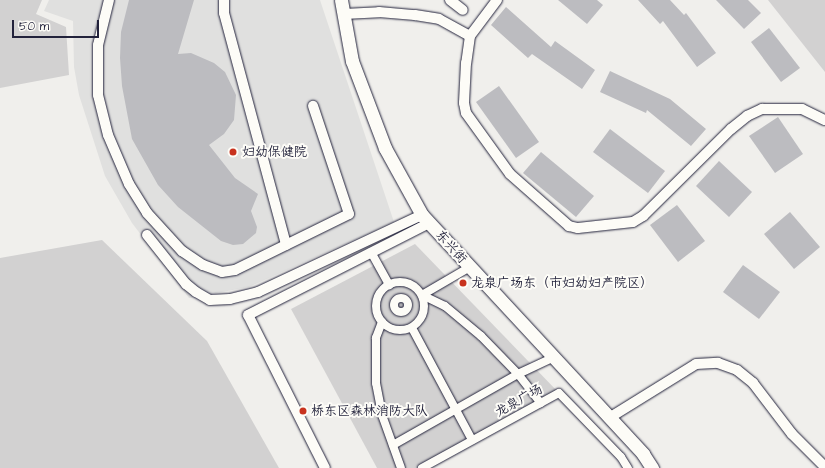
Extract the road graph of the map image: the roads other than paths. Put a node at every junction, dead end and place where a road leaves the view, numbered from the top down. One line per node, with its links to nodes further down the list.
1 (110, 0): 13 (street)
2 (224, 0): 13 (street)
3 (341, 0): 7 (street, 东兴街)
4 (450, 0): 6 (street)
5 (497, 0): 8 (street)
6 (463, 10)
7 (344, 14): 8 (street); 11 (street, 东兴街)
8 (470, 36): 10 (street)
9 (313, 106): 13 (street)
10 (825, 120)
11 (426, 219): 12 (street); 14 (street); 15 (street, 东兴街)
12 (147, 235)
13 (286, 245)
14 (371, 252): 16 (street); 28 (street)
15 (470, 267): 17 (street); 20 (street, 东兴街)
16 (389, 285): 17 (street); 18 (street)
17 (422, 295): 19 (street); 21 (street)
18 (382, 322): 19 (street); 26 (street)
19 (412, 328): 23 (street)
20 (553, 358): 21 (street); 24 (street, 东兴街)
21 (518, 374): 22 (street); 23 (street)
22 (541, 403): 25 (street, 龙泉广场); 31 (street, 龙泉广场)
23 (455, 409): 25 (street); 26 (street)
24 (609, 418): 27 (street); 32 (street, 东兴街)
25 (472, 440): 30 (street, 龙泉广场)
26 (393, 445): 29 (street)
27 (825, 467)
28 (325, 468)
29 (401, 468)
30 (422, 468)
31 (628, 468)
32 (652, 468)

